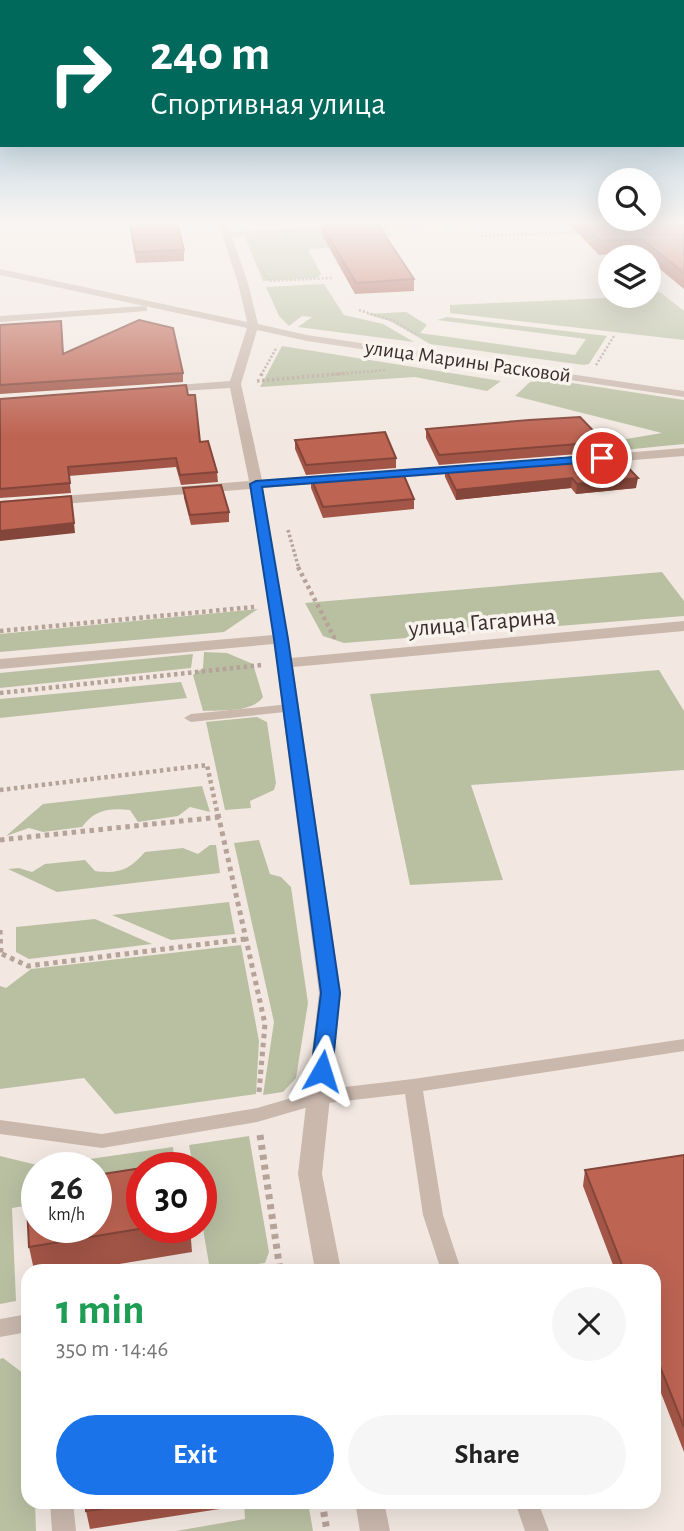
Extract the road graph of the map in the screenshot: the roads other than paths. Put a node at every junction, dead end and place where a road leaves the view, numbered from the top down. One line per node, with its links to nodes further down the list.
1 (99, 293): 3 (street, улица Марины Расковой)
2 (244, 293): 5 (street)
3 (166, 308): 4 (street); 5 (street, улица Марины Расковой)
4 (0, 318)
5 (253, 325): 6 (street); 8 (street, улица Марины Расковой)
6 (234, 384): 7 (street); 14 (street)
7 (152, 390)
8 (684, 394)
9 (684, 452): 10 (street)
10 (589, 459)
11 (480, 468): 12 (street)
12 (371, 476)
13 (344, 478): 14 (street)
14 (256, 484): 15 (street); 17 (street)
15 (0, 505)
16 (684, 626): 18 (street, улица Гагарина)
17 (281, 639): 18 (street); 19 (street)
18 (284, 663): 20 (street)
19 (0, 664)
20 (290, 708): 21 (lane); 24 (street)
21 (191, 718)
22 (684, 1045): 23 (lane)
23 (412, 1086): 24 (lane); 27 (lane)
24 (319, 1097): 25 (lane); 26 (street)
25 (0, 1127)
26 (327, 1264)
27 (449, 1264)
28 (21, 1324): 29 (lane)
29 (0, 1328)
30 (62, 1509): 33 (lane)
31 (371, 1509): 34 (street)
32 (529, 1509): 35 (lane)
33 (64, 1531)
34 (375, 1531)
35 (537, 1531)

